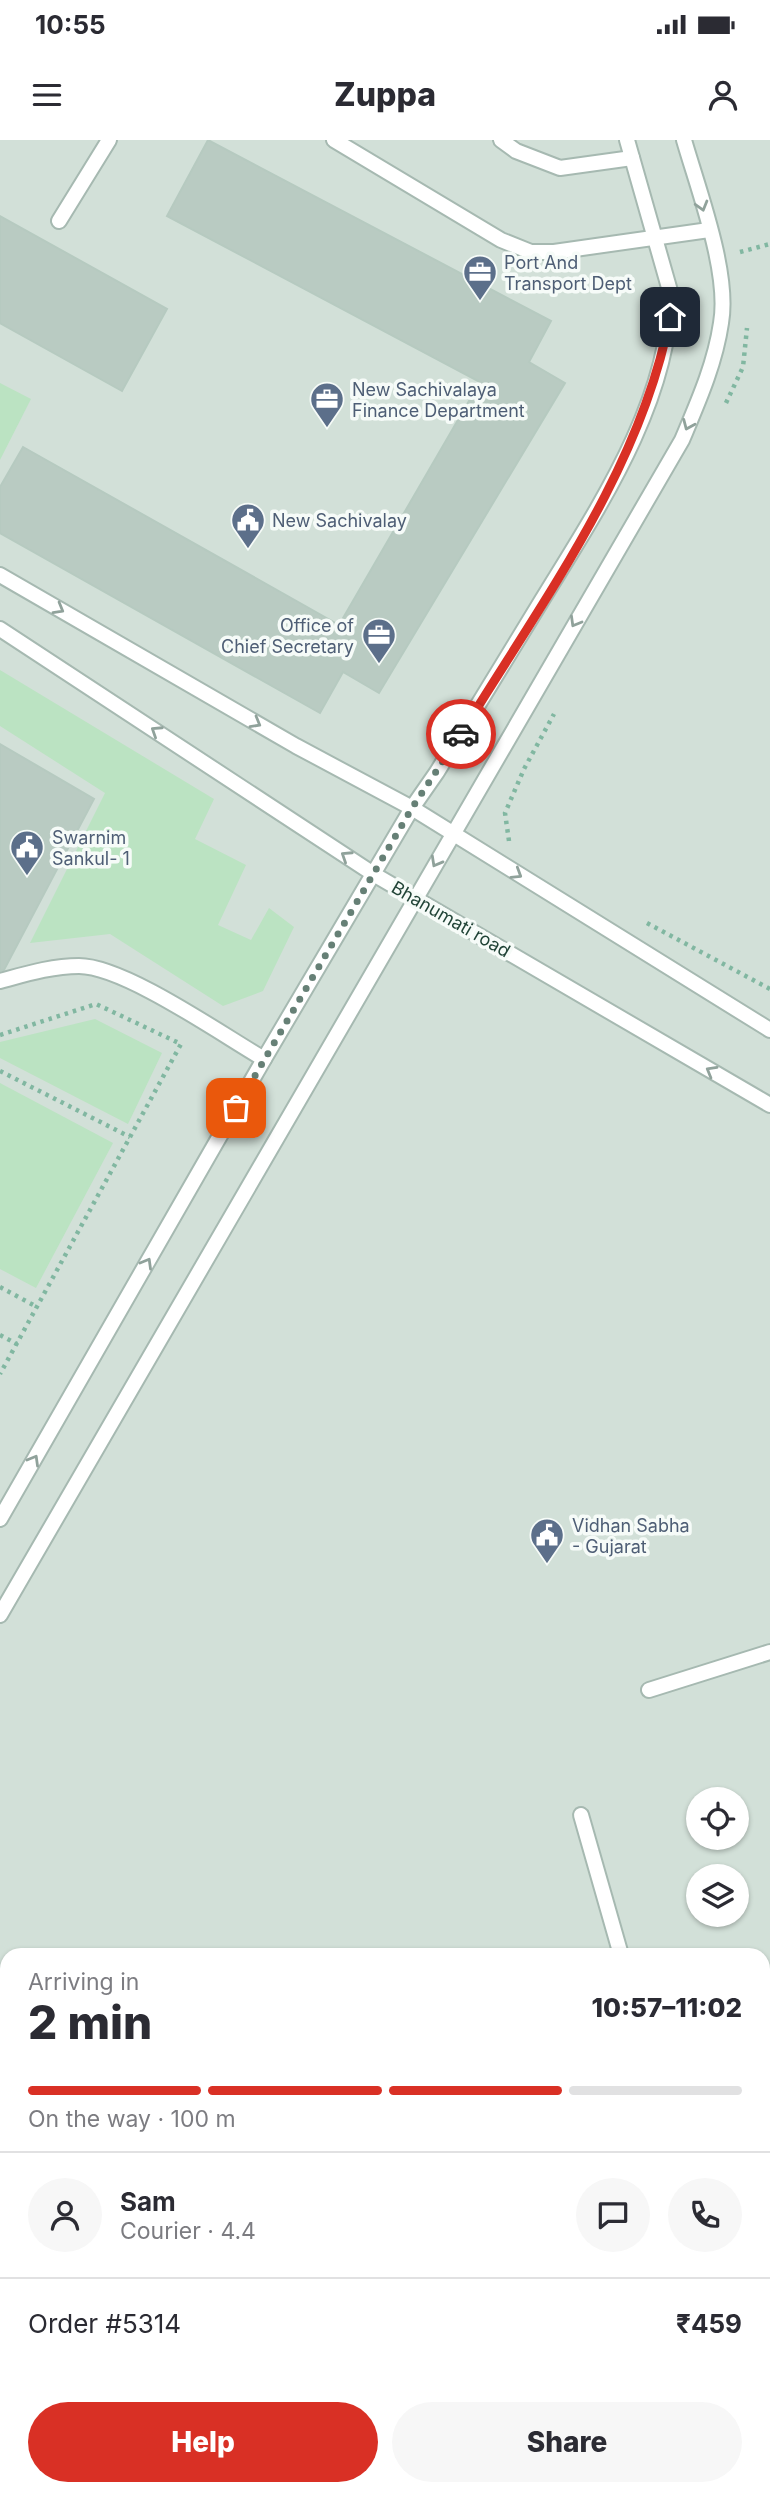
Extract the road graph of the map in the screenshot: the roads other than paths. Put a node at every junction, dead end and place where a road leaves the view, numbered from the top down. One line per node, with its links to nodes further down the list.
1 (109, 140): 7 (lane)
2 (334, 140): 9 (lane)
3 (501, 140): 6 (lane)
4 (628, 140): 6 (lane)
5 (684, 140): 8 (lane, one-way to 8)
6 (632, 158): 9 (lane)
7 (59, 221)
8 (709, 230): 9 (lane); 13 (lane, one-way to 13)
9 (655, 239): 12 (lane)
10 (0, 575): 12 (lane, one-way to 12)
11 (0, 629): 14 (lane, Bhanumati road, one-way to 11)
12 (412, 808): 13 (lane); 14 (lane)
13 (452, 834): 15 (lane, one-way to 15); 17 (lane, one-way to 17)
14 (375, 875): 15 (lane, Bhanumati road); 18 (lane)
15 (415, 898): 19 (lane, Bhanumati road, one-way to 15); 21 (lane)
16 (0, 981): 18 (lane)
17 (770, 1030)
18 (264, 1059): 20 (lane, one-way to 18)
19 (770, 1105)
20 (0, 1519)
21 (0, 1615)
22 (770, 1652): 23 (lane)
23 (649, 1690)
24 (582, 1815): 25 (lane)
25 (619, 1948)

